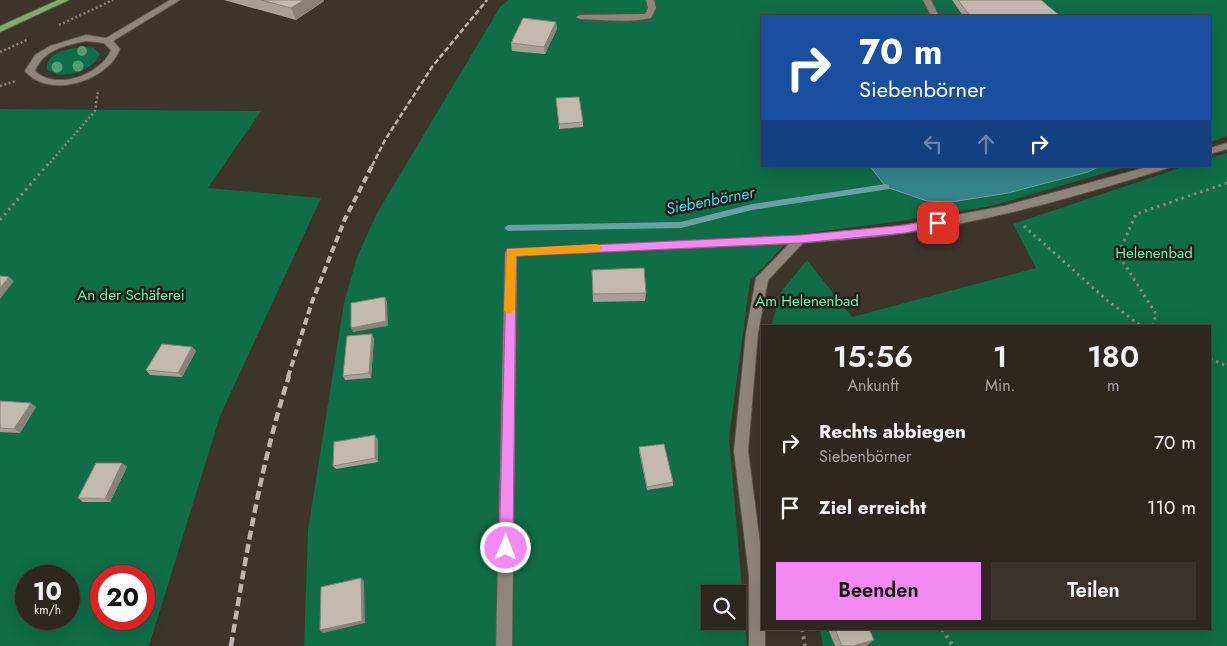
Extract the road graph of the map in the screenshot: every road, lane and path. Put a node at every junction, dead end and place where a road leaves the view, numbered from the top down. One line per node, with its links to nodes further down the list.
1 (66, 0): 7 (main road)
2 (176, 0): 8 (street)
3 (650, 0): 6 (street)
4 (927, 0): 5 (street)
5 (934, 15)
6 (580, 17)
7 (0, 29)
8 (107, 41): 8 (street)
9 (94, 111): 15 (path)
10 (1227, 146): 11 (street)
11 (1211, 151)
12 (1161, 167): 14 (street)
13 (1227, 182): 18 (path)
14 (1005, 210): 16 (street); 17 (path)
15 (0, 220)
16 (800, 239): 23 (street); 24 (street)
17 (1140, 325)
18 (1153, 325)
19 (1211, 359): 20 (path)
20 (1227, 366)
21 (802, 630): 25 (path)
22 (943, 630): 26 (path)
23 (504, 646)
24 (757, 646)
25 (805, 646)
26 (954, 646)

